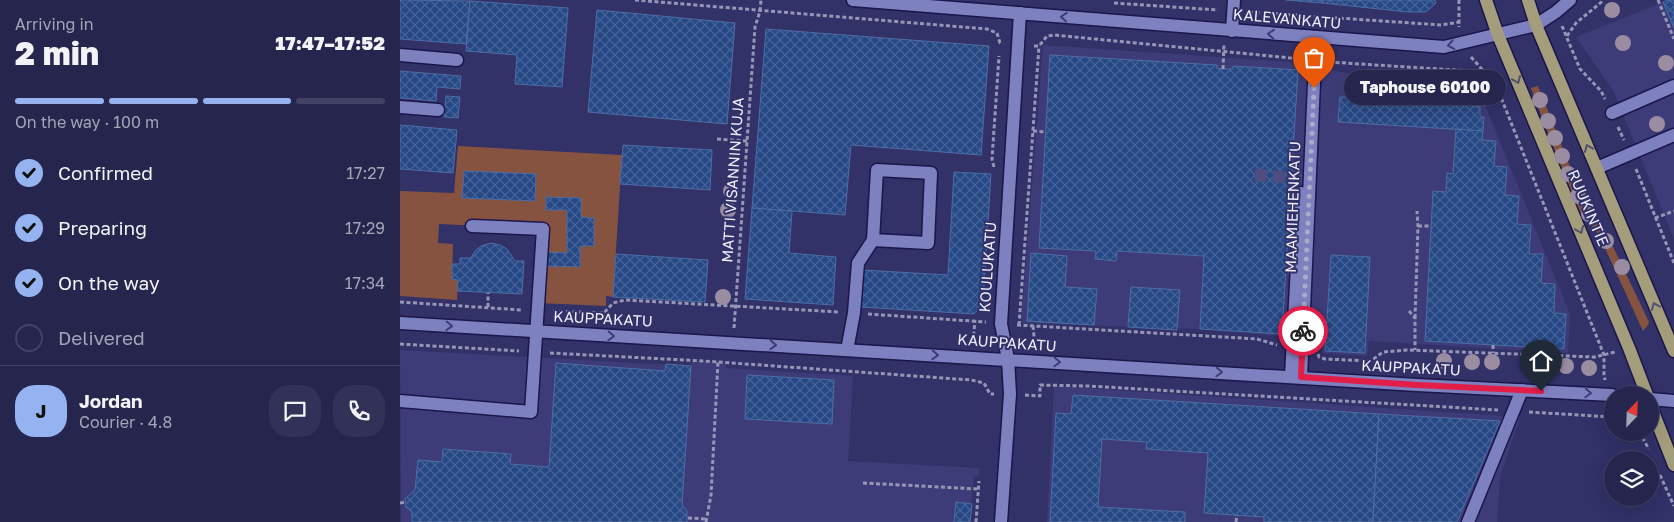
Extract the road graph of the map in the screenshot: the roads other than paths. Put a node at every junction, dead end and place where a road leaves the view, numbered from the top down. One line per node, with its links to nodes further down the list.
1 (853, 0): 6 (street, KALEVANKATU)
2 (1486, 0): 9 (main road, RUUKINTIE)
3 (1528, 0): 7 (main road, RUUKINTIE)
4 (1570, 0): 7 (street, KALEVANKATU)
5 (1234, 6): 8 (street)
6 (1020, 14): 8 (street, KALEVANKATU, one-way to 6); 29 (street, KOULUKATU)
7 (1536, 25): 9 (street, KALEVANKATU); 20 (main road, RUUKINTIE, one-way to 7)
8 (1232, 31): 10 (street, KALEVANKATU, one-way to 8)
9 (1498, 35): 10 (street, KALEVANKATU, one-way to 10); 31 (main road, RUUKINTIE, one-way to 31)
10 (1316, 38): 13 (street, MAAMIEHENKATU)
11 (400, 55): 12 (street)
12 (458, 60)
13 (1315, 66): 19 (street); 26 (street, MAAMIEHENKATU)
14 (1674, 86): 17 (street)
15 (400, 107): 16 (street)
16 (438, 110)
17 (1612, 113)
18 (1674, 135): 20 (street)
19 (1303, 165)
20 (1597, 168): 28 (main road, RUUKINTIE, one-way to 20)
21 (1300, 194): 26 (street)
22 (472, 226): 25 (street)
23 (873, 240): 23 (street); 27 (street)
24 (400, 323): 25 (street, KAUPPAKATU, one-way to 25)
25 (537, 331): 27 (street, KAUPPAKATU, one-way to 27); 35 (street)
26 (1298, 348): 30 (street)
27 (847, 350): 29 (street, KAUPPAKATU, one-way to 29)
28 (1674, 351)
29 (1008, 359): 30 (street, KAUPPAKATU, one-way to 30); 39 (street, KOULUKATU)
30 (1296, 376): 32 (street, KAUPPAKATU)
31 (1644, 386)
32 (1522, 390): 33 (street, KAUPPAKATU, one-way to 33); 40 (street)
33 (1604, 395)
34 (1659, 399): 36 (street)
35 (400, 401)
36 (1674, 401)
37 (1659, 426): 38 (main road)
38 (1674, 464)
39 (1002, 522)
40 (1468, 522)

